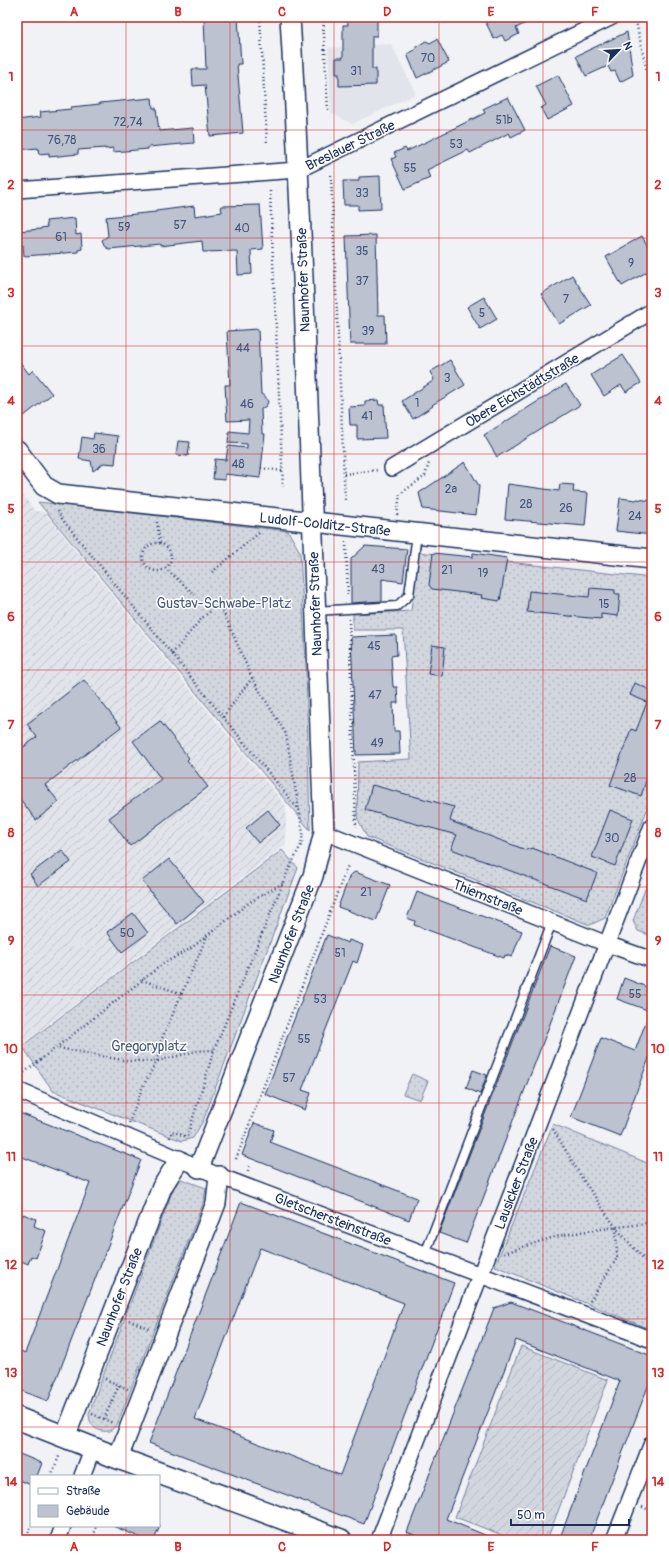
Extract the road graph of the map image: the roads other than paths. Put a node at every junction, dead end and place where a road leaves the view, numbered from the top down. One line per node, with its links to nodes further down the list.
1 (290, 17): 3 (street, Naunhofer Straße)
2 (612, 17): 3 (street, Breslauer Straße)
3 (298, 170): 4 (street, Breslauer Straße); 8 (street, Naunhofer Straße)
4 (17, 190)
5 (652, 312): 7 (street, Obere Eichstädtstraße)
6 (17, 450): 8 (street, Ludolf-Colditz-Straße)
7 (392, 468)
8 (312, 523): 9 (street, Ludolf-Colditz-Straße); 11 (street, Naunhofer Straße)
9 (417, 534): 10 (street, Ludolf-Colditz-Straße); 11 (lane)
10 (652, 559)
11 (315, 611): 13 (street, Naunhofer Straße)
12 (652, 826): 15 (street, Lausicker Straße)
13 (324, 832): 14 (street, Thiemstraße); 19 (street, Naunhofer Straße)
14 (552, 922): 15 (street, Thiemstraße); 21 (lane)
15 (607, 944): 16 (street, Thiemstraße); 22 (street, Lausicker Straße)
16 (652, 960)
17 (17, 1090): 18 (street, Gletschersteinstraße)
18 (180, 1160): 19 (street, Gletschersteinstraße); 26 (street, Naunhofer Straße)
19 (199, 1168): 20 (street, Gletschersteinstraße)
20 (219, 1176): 21 (street, Gletschersteinstraße); 28 (street)
21 (425, 1254): 22 (street, Gletschersteinstraße)
22 (481, 1275): 23 (street, Gletschersteinstraße); 33 (street, Lausicker Straße)
23 (652, 1340)
24 (17, 1418): 26 (main road)
25 (652, 1442): 34 (street)
26 (63, 1445): 27 (main road)
27 (92, 1447): 28 (main road); 29 (street)
28 (118, 1458): 32 (main road)
29 (82, 1475)
30 (63, 1527): 31 (street)
31 (58, 1540)
32 (341, 1540)
33 (379, 1540)
34 (614, 1540)

